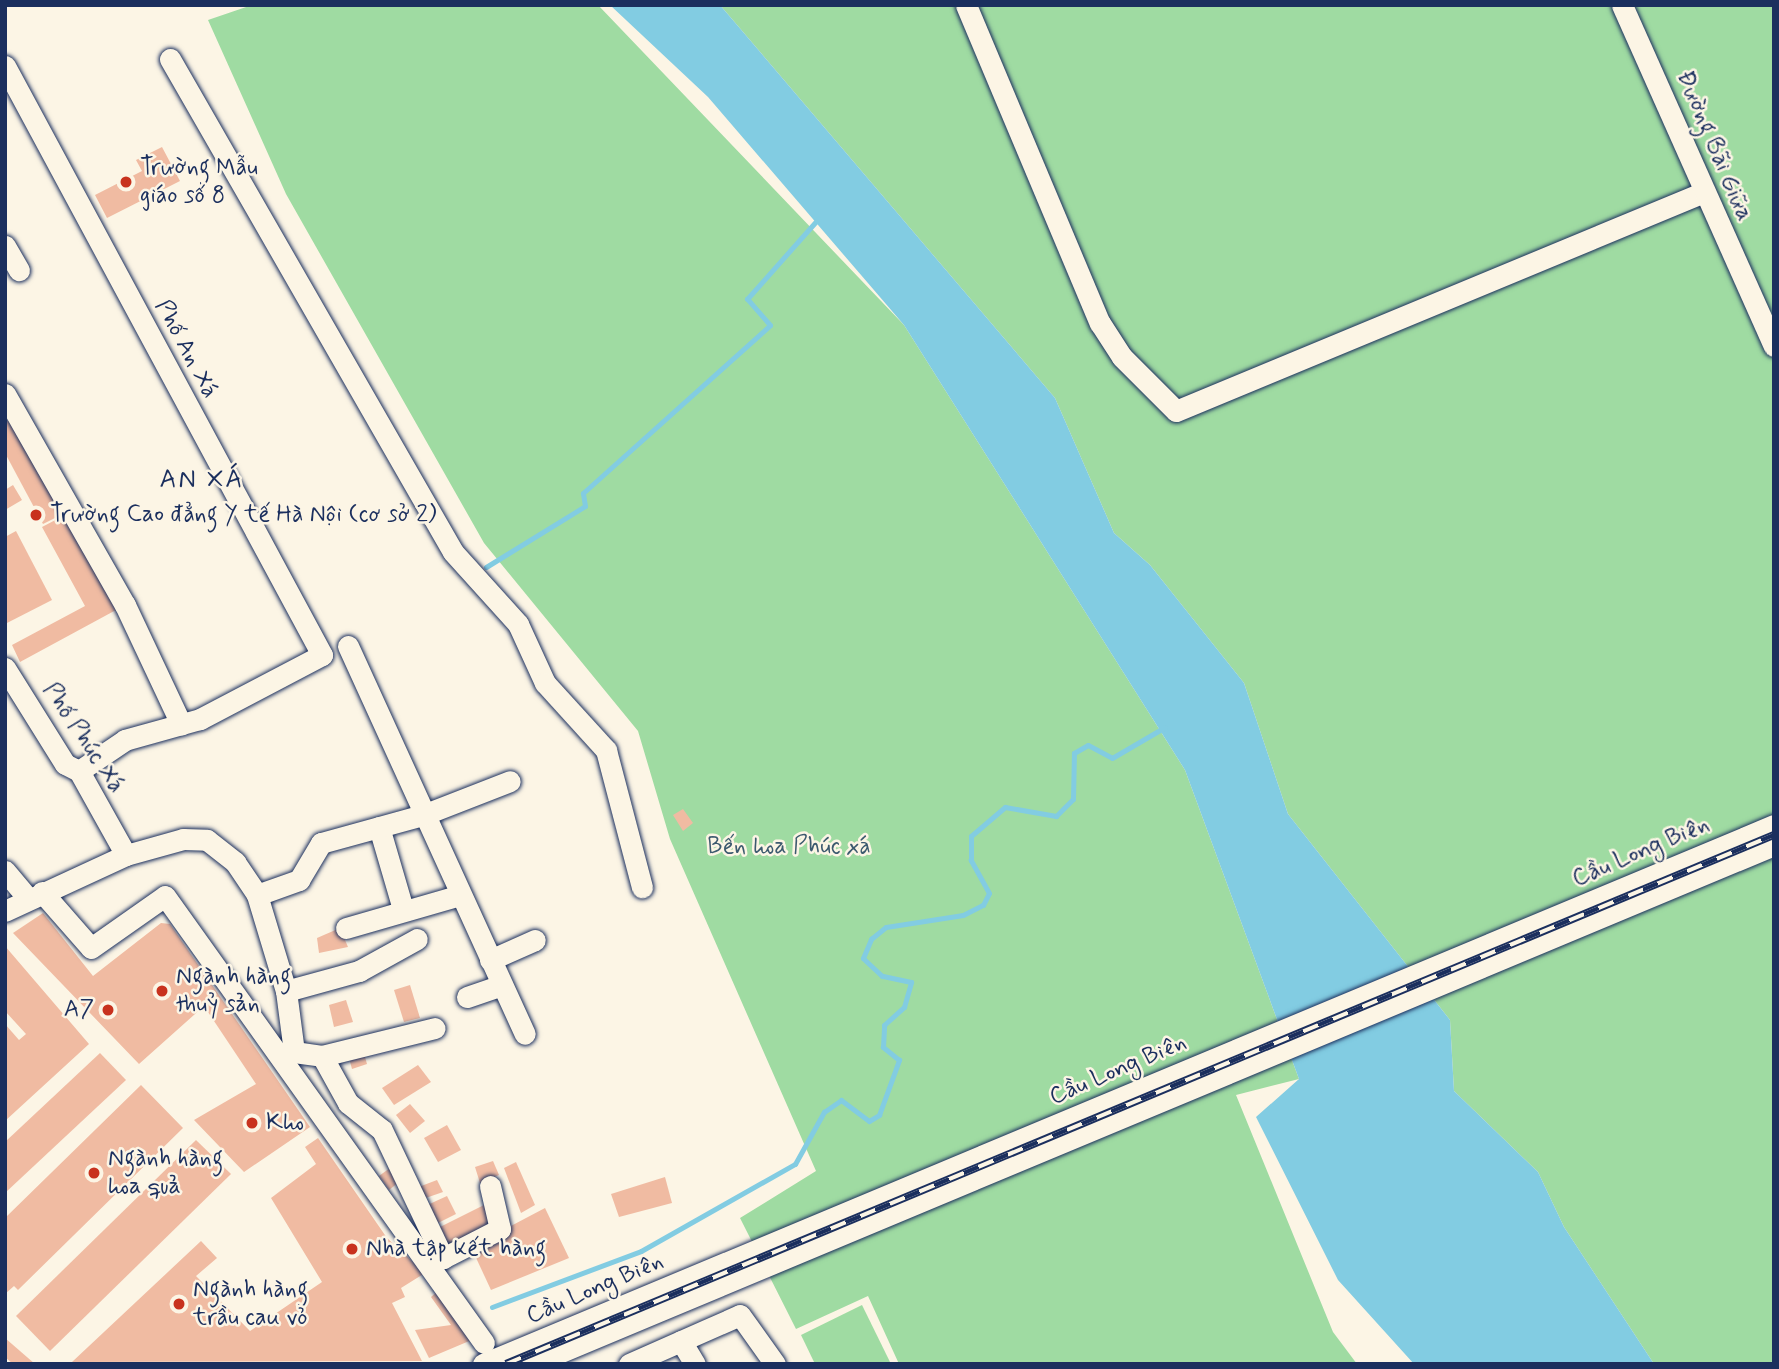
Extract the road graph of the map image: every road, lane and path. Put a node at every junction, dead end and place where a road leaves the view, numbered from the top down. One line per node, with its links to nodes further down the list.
1 (966, 5): 5 (street)
2 (1622, 5): 5 (street, Đường Bãi Giữa)
3 (170, 59): 21 (street)
4 (5, 66): 12 (street, Phố An Xá)
5 (1704, 192): 8 (street, Đường Bãi Giữa)
6 (5, 246): 7 (street)
7 (19, 270)
8 (1774, 346)
9 (5, 394): 12 (street)
10 (348, 646): 15 (street)
11 (5, 668): 13 (street, Phố Phúc Xá)
12 (181, 724): 13 (street)
13 (79, 771): 19 (street, Phố Phúc Xá)
14 (510, 781): 15 (street)
15 (423, 815): 17 (street); 22 (street)
16 (1774, 825): 39 (street, Cầu Long Biên)
17 (379, 827): 24 (street); 25 (street)
18 (1774, 845): 40 (street, Cầu Long Biên)
19 (126, 855): 23 (street); 24 (street)
20 (5, 871): 23 (street)
21 (642, 887)
22 (460, 894): 25 (street); 30 (street)
23 (35, 895): 26 (street); 39 (street)
24 (257, 895): 32 (street)
25 (403, 909): 27 (street)
26 (5, 911)
27 (346, 928)
28 (417, 939): 32 (street)
29 (536, 940): 30 (street)
30 (490, 960): 31 (street)
31 (502, 985): 33 (street); 35 (street)
32 (286, 991): 36 (street)
33 (467, 997)
34 (435, 1028): 36 (street)
35 (525, 1034)
36 (322, 1056): 37 (street)
37 (489, 1186)
38 (681, 1341): 41 (street); 42 (street); 43 (street)
39 (483, 1353)
40 (532, 1364)
41 (629, 1364)
42 (695, 1364)
43 (775, 1364)

